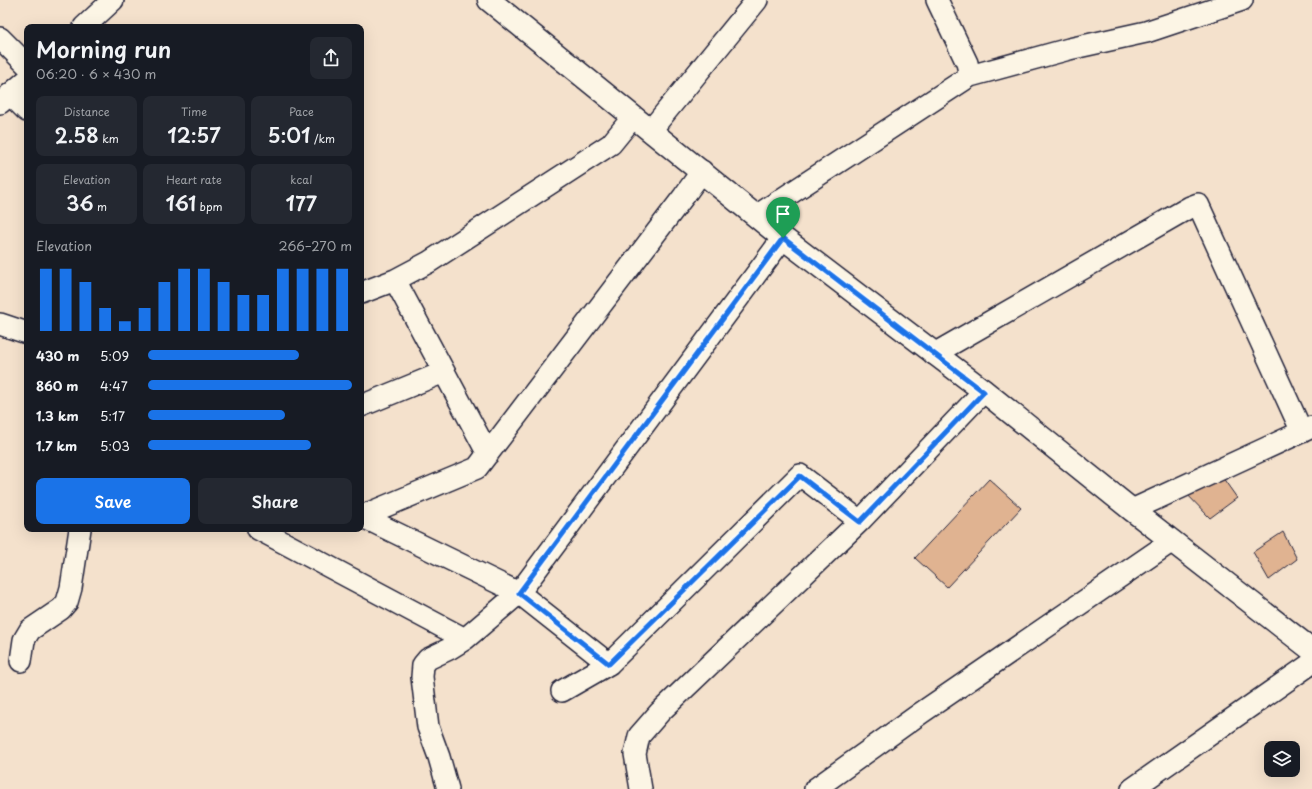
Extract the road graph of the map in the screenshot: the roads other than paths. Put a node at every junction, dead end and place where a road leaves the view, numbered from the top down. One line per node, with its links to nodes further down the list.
1 (113, 0): 6 (street)
2 (489, 0): 13 (main road)
3 (757, 0): 14 (street)
4 (938, 0): 9 (street)
5 (1242, 0): 9 (street)
6 (87, 24)
7 (0, 38): 8 (street)
8 (24, 62)
9 (970, 76): 16 (street)
10 (24, 83): 11 (street)
11 (5, 99): 12 (street)
12 (24, 109)
13 (633, 117): 14 (main road); 18 (street)
14 (651, 130): 15 (main road)
15 (702, 171): 16 (main road); 27 (street)
16 (756, 216): 17 (main road)
17 (783, 238): 22 (main road); 35 (street)
18 (395, 280): 19 (street); 23 (street)
19 (364, 292)
20 (0, 324): 21 (street)
21 (24, 332)
22 (934, 354): 24 (main road); 26 (street)
23 (444, 372): 25 (street); 27 (street)
24 (984, 392): 28 (main road); 31 (street)
25 (364, 405)
26 (1307, 430): 28 (street)
27 (488, 454): 29 (street)
28 (1132, 510): 34 (main road)
29 (364, 515)
30 (364, 517): 35 (street)
31 (860, 522): 40 (street); 43 (street)
32 (80, 532): 38 (street)
33 (264, 532): 36 (street)
34 (1172, 541): 37 (main road); 44 (street)
35 (519, 593): 36 (street); 40 (street)
36 (465, 639): 42 (street)
37 (1312, 650)
38 (21, 661)
39 (1312, 663): 45 (street)
40 (609, 664): 41 (street)
41 (562, 691)
42 (448, 789)
43 (641, 789)
44 (815, 789)
45 (1132, 789)

